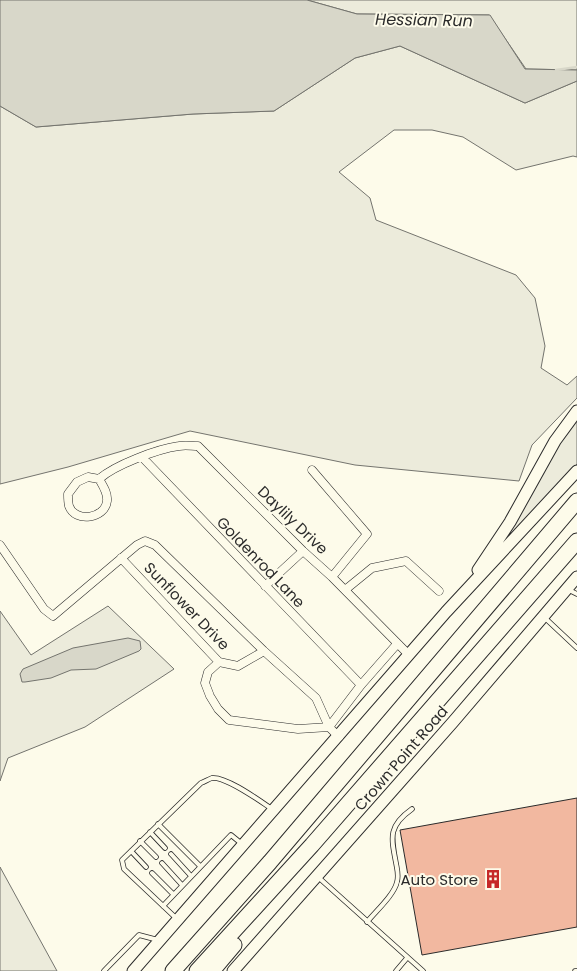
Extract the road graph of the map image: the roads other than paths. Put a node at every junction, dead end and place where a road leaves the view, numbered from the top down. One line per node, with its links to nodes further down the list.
1 (577, 411): 17 (main road)
2 (142, 457): 5 (street); 9 (street, Daylily Drive); 13 (street, Goldenrod Lane)
3 (312, 470): 11 (street)
4 (577, 471): 17 (main road)
5 (99, 479): 5 (street)
6 (576, 502): 54 (highway)
7 (577, 541): 40 (highway)
8 (0, 545): 10 (street, Sunflower Drive)
9 (303, 551): 11 (street, Daylily Drive); 13 (street)
10 (121, 558): 21 (street, Sunflower Drive); 23 (street, Sunflower Drive)
11 (332, 577): 14 (street, Daylily Drive)
12 (577, 577): 15 (main road, Crown Point Road)
13 (265, 586): 24 (street, Goldenrod Lane)
14 (344, 590): 16 (street); 19 (street, Daylily Drive)
15 (572, 591): 18 (main road, Crown Point Road)
16 (439, 592)
17 (461, 596): 22 (main road)
18 (543, 616): 20 (lane); 43 (main road, Crown Point Road)
19 (397, 644): 22 (street, Daylily Drive); 24 (street)
20 (577, 648)
21 (264, 651): 23 (street, Sunflower Drive); 25 (street, Sunflower Drive)
22 (409, 655): 26 (main road)
23 (219, 662): 25 (street)
24 (360, 685): 25 (street)
25 (329, 727): 26 (street, Sunflower Drive)
26 (339, 737): 28 (main road)
27 (412, 809): 48 (lane)
28 (274, 811): 29 (lane); 32 (main road)
29 (158, 824): 30 (lane); 38 (lane)
30 (150, 832): 31 (lane); 33 (lane)
31 (140, 841): 34 (lane); 36 (lane)
32 (243, 846): 38 (lane); 47 (main road)
33 (165, 848)
34 (131, 851): 39 (lane); 46 (lane)
35 (171, 854): 42 (lane)
36 (156, 857)
37 (162, 863): 44 (lane)
38 (200, 866): 42 (lane)
39 (146, 867)
40 (291, 868): 55 (highway); 56 (highway)
41 (152, 873): 45 (lane)
42 (191, 876): 44 (lane)
43 (316, 876): 48 (lane); 50 (main road, Crown Point Road)
44 (182, 885): 45 (lane)
45 (173, 894): 46 (lane)
46 (162, 906): 47 (lane)
47 (178, 920): 49 (main road)
48 (367, 922): 51 (lane)
49 (160, 940): 52 (lane); 53 (main road)
50 (246, 958): 57 (main road, Crown Point Road); 58 (main road, Crown Point Road)
51 (407, 958): 59 (lane); 60 (lane)
52 (104, 971)
53 (133, 971)
54 (173, 971)
55 (197, 971)
56 (212, 971)
57 (233, 971)
58 (239, 971)
59 (396, 971)
60 (422, 971)

